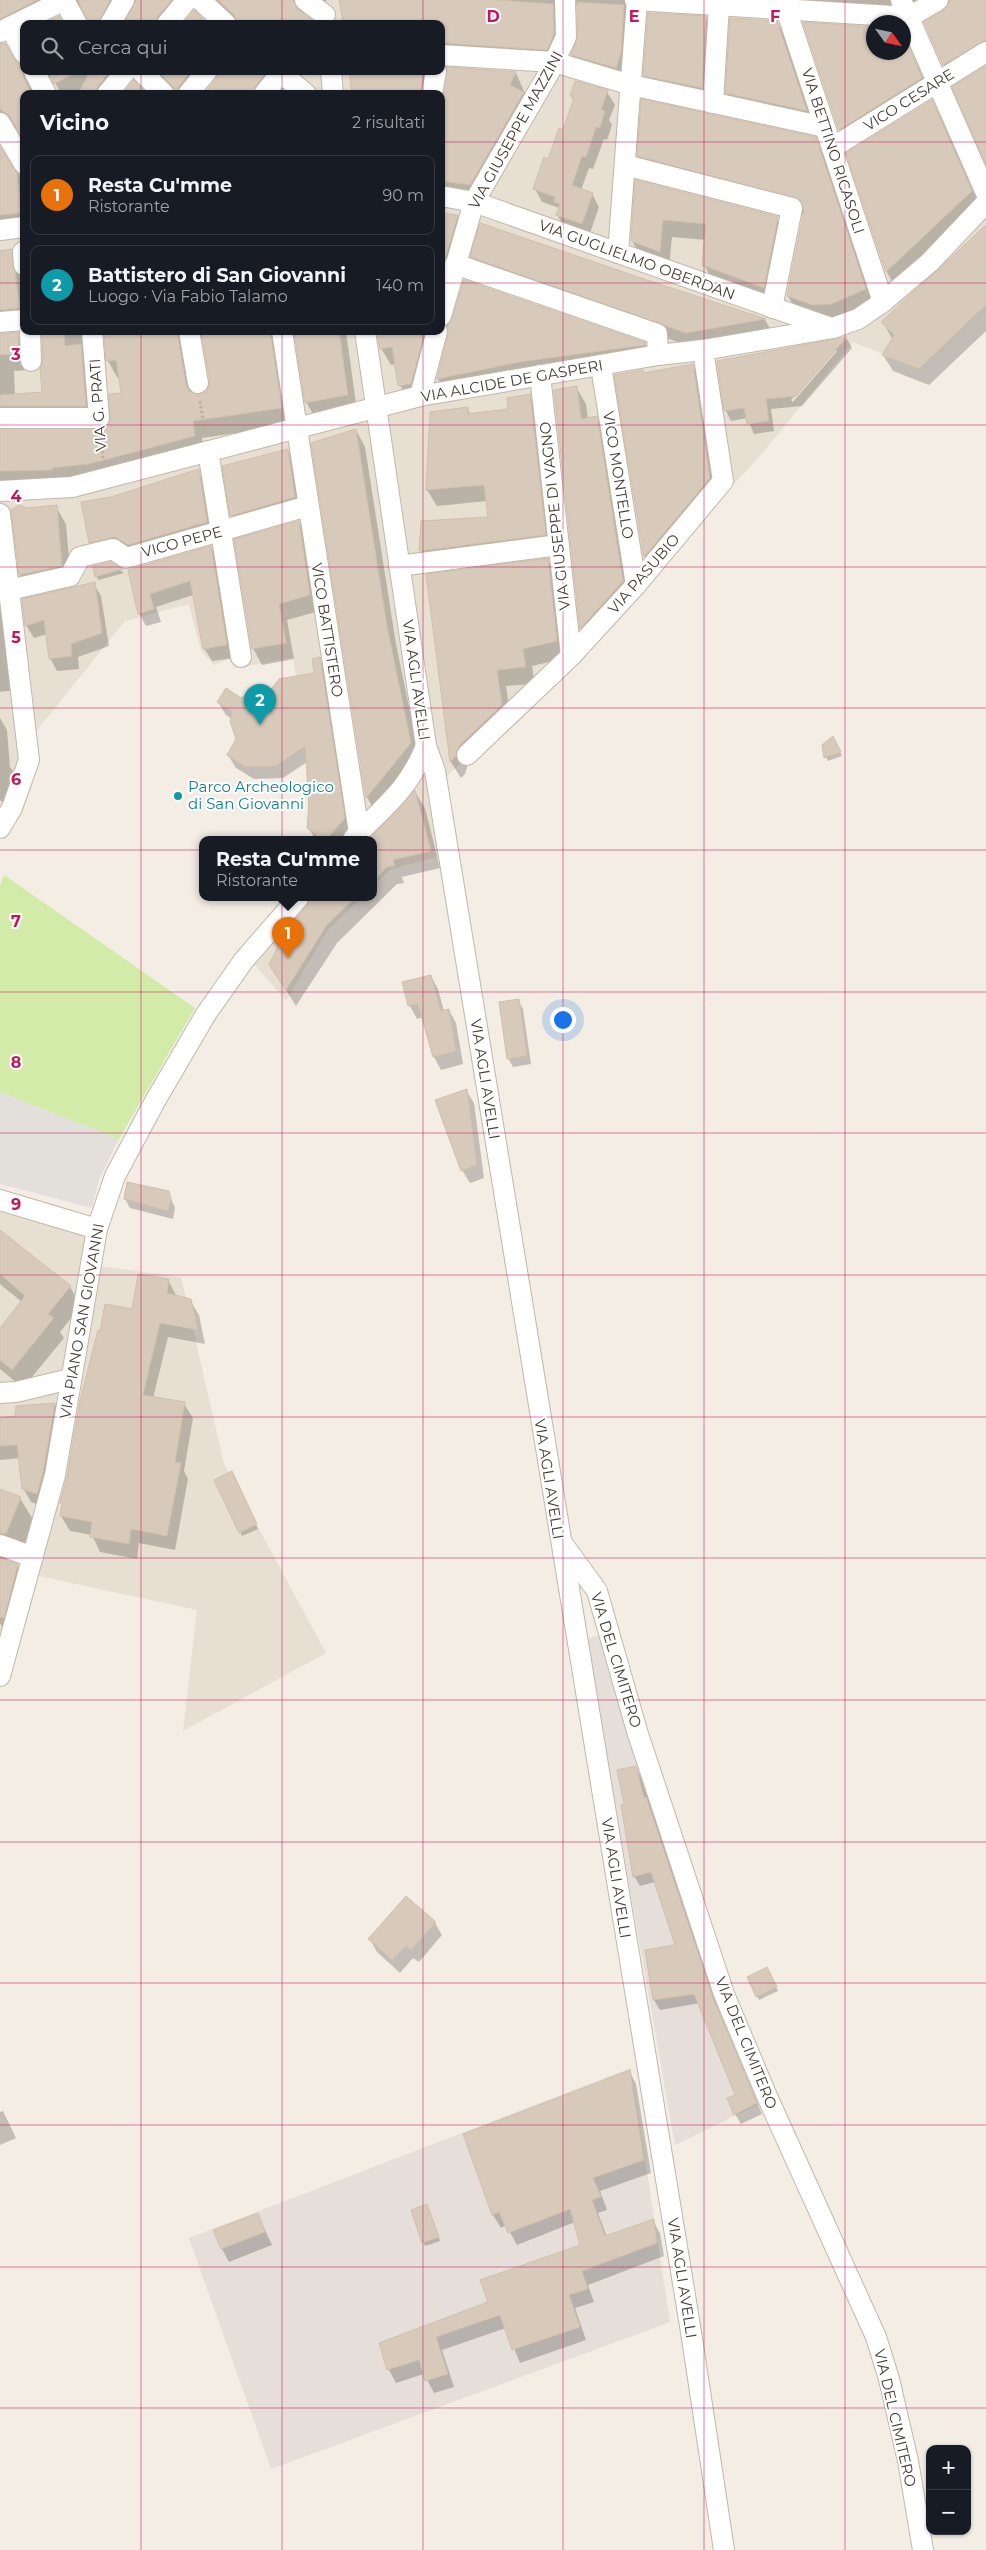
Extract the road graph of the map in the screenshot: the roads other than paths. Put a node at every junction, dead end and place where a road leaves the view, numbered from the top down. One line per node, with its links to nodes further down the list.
1 (64, 0): 13 (street); 14 (street)
2 (124, 0): 15 (street)
3 (187, 0): 16 (street)
4 (200, 0): 17 (street)
5 (305, 0): 12 (street)
6 (565, 0): 23 (street, VIA GIUSEPPE MAZZINI)
7 (636, 0): 10 (street); 34 (street)
8 (938, 0): 11 (street)
9 (784, 4): 10 (street); 11 (street); 44 (street, VIA BETTINO RICASOLI)
10 (719, 5): 42 (street)
11 (905, 8): 32 (street)
12 (324, 13)
13 (25, 20)
14 (75, 20)
15 (112, 20)
16 (170, 20)
17 (222, 20)
18 (20, 22): 19 (street)
19 (5, 30): 20 (street)
20 (20, 48)
21 (986, 52): 32 (street, VICO CESARE)
22 (445, 55): 23 (street)
23 (554, 62): 34 (street); 50 (street, VIA GIUSEPPE MAZZINI)
24 (36, 75): 35 (street)
25 (121, 75): 33 (street)
26 (144, 75): 36 (street)
27 (204, 75): 37 (street)
28 (278, 75): 38 (street)
29 (284, 75): 39 (street)
30 (331, 75): 40 (street)
31 (435, 75): 41 (street)
32 (937, 82): 45 (street, VICO CESARE); 48 (street)
33 (107, 85)
34 (631, 85): 42 (street); 47 (street)
35 (44, 90)
36 (160, 90)
37 (191, 90)
38 (267, 90)
39 (301, 90)
40 (333, 90)
41 (433, 90)
42 (712, 103): 44 (street)
43 (0, 123): 46 (street)
44 (825, 127): 45 (street, VIA BETTINO RICASOLI)
45 (832, 148): 57 (street, VIA BETTINO RICASOLI)
46 (20, 157)
47 (625, 165): 54 (street); 58 (street)
48 (986, 193)
49 (445, 197): 50 (street, VIA GUGLIELMO OBERDAN)
50 (474, 202): 54 (street, VIA GUGLIELMO OBERDAN); 55 (street, VIA GIUSEPPE MAZZINI)
51 (986, 203): 57 (street, VIA ALCIDE DE GASPERI)
52 (20, 227): 53 (street)
53 (0, 230)
54 (618, 253): 58 (street, VIA GUGLIELMO OBERDAN)
55 (455, 264): 56 (street, VIA GIUSEPPE MAZZINI); 69 (street)
56 (445, 301)
57 (883, 302): 61 (street, VIA ALCIDE DE GASPERI)
58 (772, 308): 61 (street, VIA GUGLIELMO OBERDAN)
59 (20, 320): 60 (street)
60 (0, 322)
61 (833, 328): 68 (street, VIA ALCIDE DE GASPERI)
62 (30, 335): 70 (street)
63 (92, 335): 76 (street, VIA G. PRATI)
64 (190, 335): 73 (street)
65 (283, 335): 77 (street, VICO BATTISTERO)
66 (366, 335): 75 (street, VIA AGLI AVELLI)
67 (436, 335): 74 (street)
68 (703, 350): 69 (street, VIA ALCIDE DE GASPERI); 85 (street, VIA PASUBIO)
69 (658, 355): 71 (street, VIA ALCIDE DE GASPERI)
70 (31, 361)
71 (601, 366): 72 (street, VIA ALCIDE DE GASPERI); 85 (street, VICO MONTELLO)
72 (540, 375): 74 (street, VIA ALCIDE DE GASPERI); 83 (street, VIA GIUSEPPE DI VAGNO)
73 (198, 383)
74 (420, 396): 75 (street, VIA ALCIDE DE GASPERI)
75 (376, 408): 77 (street, VIA ALCIDE DE GASPERI); 84 (street, VIA AGLI AVELLI)
76 (0, 418)
77 (296, 427): 78 (street, VIA ALCIDE DE GASPERI); 80 (street, VICO BATTISTERO)
78 (208, 451): 79 (street, VIA ALCIDE DE GASPERI); 82 (street)
79 (0, 491)
80 (308, 506): 82 (street, VICO PEPE); 92 (street, VICO BATTISTERO)
81 (0, 514): 86 (street)
82 (221, 532): 86 (street, VICO PEPE); 88 (street)
83 (559, 545): 84 (street); 87 (street, VIA GIUSEPPE DI VAGNO)
84 (399, 566): 89 (street, VIA AGLI AVELLI)
85 (636, 585): 87 (street, VIA PASUBIO)
86 (9, 590): 91 (street)
87 (571, 656): 90 (street, VIA PASUBIO)
88 (241, 658)
89 (426, 746): 92 (street); 98 (street, VIA AGLI AVELLI)
90 (467, 755)
91 (0, 828)
92 (356, 836)
93 (296, 901): 95 (street, VIA PIANO SAN GIOVANNI)
94 (0, 1200): 95 (street)
95 (97, 1229): 96 (street, VIA PIANO SAN GIOVANNI)
96 (70, 1379): 97 (street); 100 (street, VIA PIANO SAN GIOVANNI)
97 (0, 1394)
98 (559, 1540): 102 (street, VIA AGLI AVELLI); 103 (street, VIA DEL CIMITERO)
99 (0, 1545): 100 (street)
100 (33, 1557): 101 (street, VIA PIANO SAN GIOVANNI)
101 (0, 1676)
102 (724, 2550)
103 (923, 2550)

